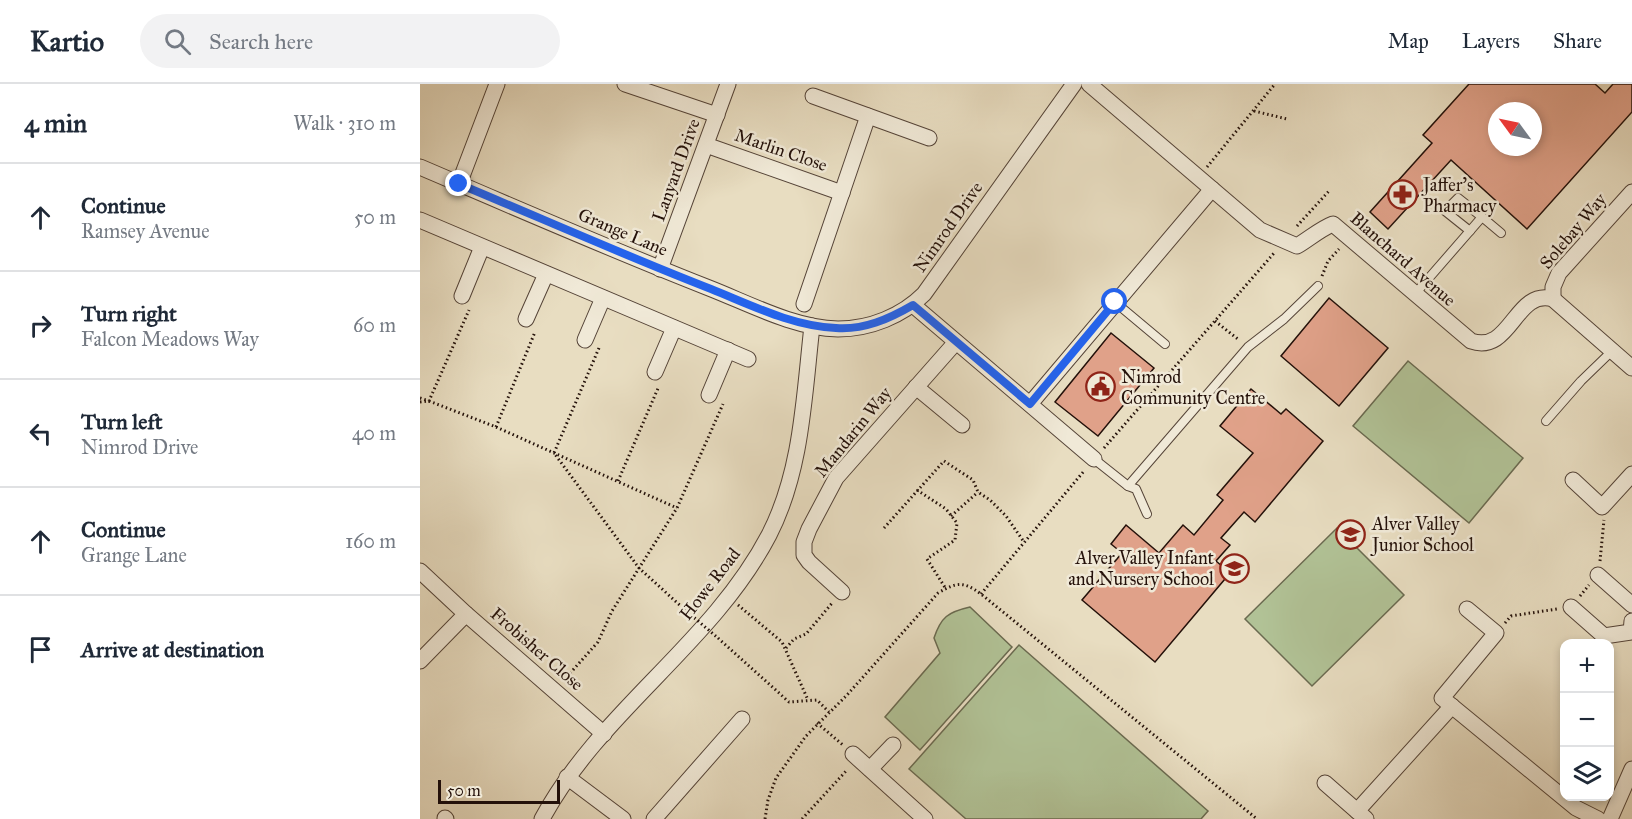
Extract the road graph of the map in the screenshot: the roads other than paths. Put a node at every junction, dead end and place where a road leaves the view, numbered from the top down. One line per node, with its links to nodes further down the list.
1 (625, 84): 6 (street)
2 (728, 84): 8 (street, Lanyard Drive)
3 (1074, 84): 31 (street, Nimrod Drive)
4 (1089, 84): 14 (street)
5 (493, 85): 13 (street)
6 (659, 89): 8 (street)
7 (813, 96): 9 (street)
8 (717, 116): 11 (street, Lanyard Drive)
9 (868, 116): 10 (street); 16 (street, Marlin Close)
10 (929, 138)
11 (706, 145): 16 (street, Marlin Close); 22 (street, Lanyard Drive)
12 (420, 168): 13 (street, Grange Lane)
13 (459, 184): 22 (street, Grange Lane)
14 (1212, 189): 25 (street, Blanchard Avenue); 29 (street)
15 (1632, 192): 28 (street, Solebay Way)
16 (842, 193): 30 (street, Marlin Close)
17 (1482, 218): 19 (lane); 19 (lane); 20 (lane)
18 (420, 220): 21 (street)
19 (1470, 231): 25 (lane)
20 (1501, 233)
21 (482, 247): 23 (street); 26 (street)
22 (660, 269): 33 (street, Grange Lane)
23 (546, 274): 27 (street); 32 (street)
24 (1318, 286): 51 (lane)
25 (1415, 294): 28 (street, Blanchard Avenue)
26 (462, 296)
27 (603, 298): 34 (street); 35 (street)
28 (1553, 299): 39 (street)
29 (1115, 302): 37 (lane); 45 (street)
30 (804, 304)
31 (913, 305): 33 (street, Nimrod Drive); 36 (street)
32 (526, 319)
33 (812, 326): 65 (street, Howe Road)
34 (674, 328): 38 (street); 42 (street)
35 (585, 340)
36 (956, 342): 43 (street, Mandarin Way); 45 (street)
37 (1165, 345)
38 (728, 350): 40 (street); 44 (street)
39 (1612, 351): 41 (street); 46 (lane)
40 (748, 359)
41 (1632, 368)
42 (655, 372)
43 (916, 387): 47 (street, Mandarin Way); 55 (street, Mandarin Way)
44 (709, 395)
45 (1030, 404): 48 (street)
46 (1546, 421)
47 (962, 425)
48 (1094, 459): 51 (lane)
49 (1632, 474): 50 (street)
50 (1573, 480)
51 (1128, 486): 52 (lane)
52 (1147, 514)
53 (422, 572): 59 (street)
54 (1598, 575): 56 (street)
55 (842, 592)
56 (1632, 605)
57 (1571, 607): 61 (street)
58 (1467, 609): 63 (street)
59 (466, 614): 62 (street, Frobisher Close); 65 (street, Frobisher Close)
60 (1632, 621): 61 (street)
61 (1632, 633)
62 (420, 661)
63 (1452, 706): 72 (street); 77 (street)
64 (742, 719): 75 (street)
65 (604, 734): 70 (street, Howe Road)
66 (893, 745): 68 (street)
67 (853, 754): 68 (street)
68 (870, 769): 76 (street)
69 (1632, 769): 78 (street)
70 (567, 777): 73 (street, Howe Road); 74 (street)
71 (1325, 783): 72 (street)
72 (1362, 815)
73 (542, 819)
74 (623, 819)
75 (654, 819)
76 (925, 819)
77 (1598, 819)
78 (1610, 819)

